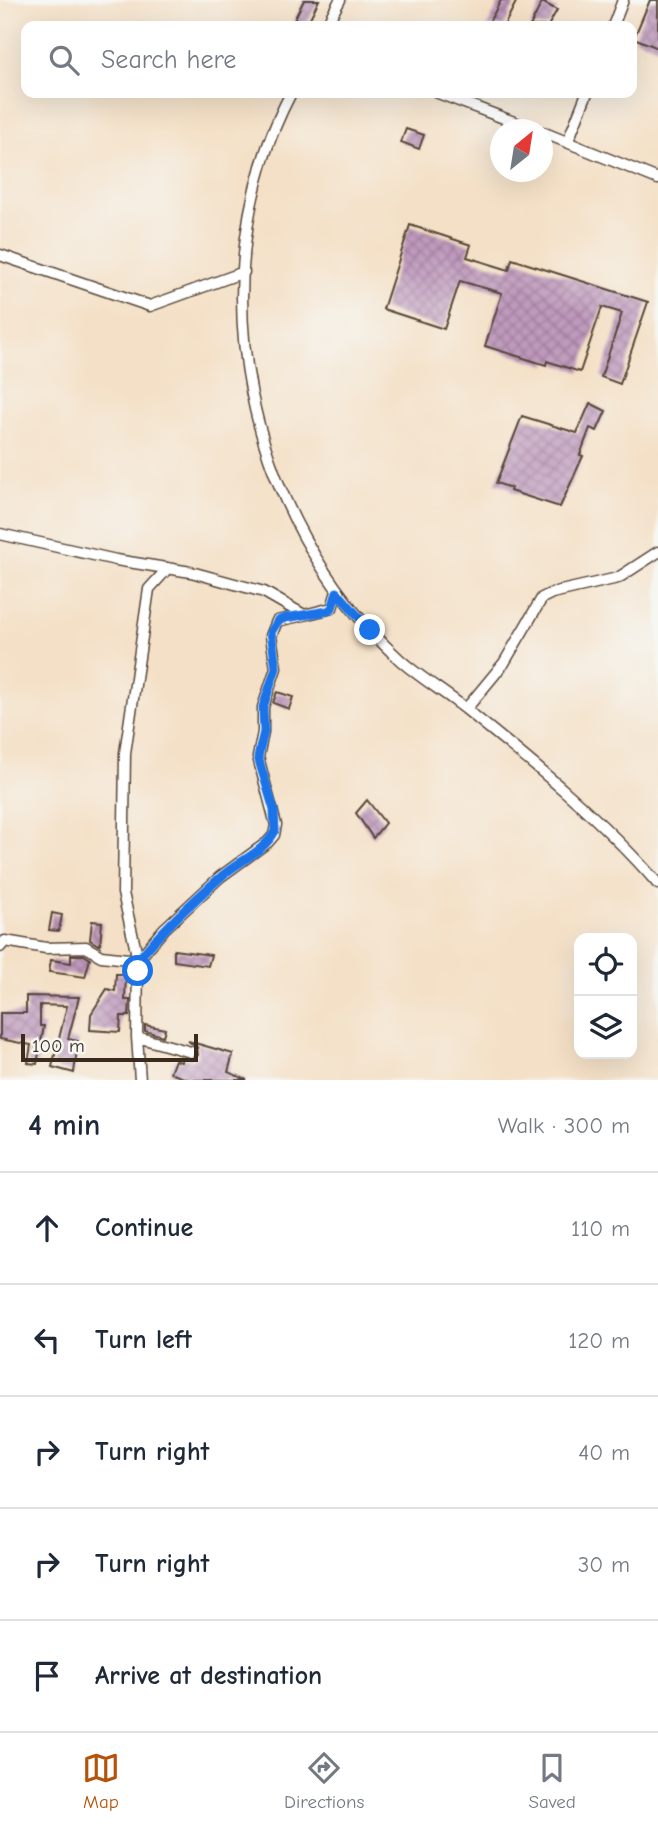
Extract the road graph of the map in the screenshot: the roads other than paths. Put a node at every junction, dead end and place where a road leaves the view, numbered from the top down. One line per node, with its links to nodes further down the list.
1 (340, 0): 3 (street)
2 (623, 0): 4 (street)
3 (329, 21)
4 (615, 21)
5 (289, 98): 13 (street)
6 (451, 98): 8 (street)
7 (585, 98): 10 (street)
8 (507, 119)
9 (553, 136): 10 (street)
10 (568, 141): 11 (street)
11 (658, 179)
12 (0, 255): 13 (street)
13 (244, 272): 17 (street)
14 (0, 534): 16 (street)
15 (658, 552): 19 (street)
16 (168, 568): 18 (street); 22 (street)
17 (337, 592): 18 (street); 19 (street)
18 (304, 615): 22 (street)
19 (466, 709): 20 (street)
20 (658, 884)
21 (0, 947): 22 (street)
22 (138, 960): 23 (street)
23 (137, 1037): 24 (street); 25 (street)
24 (191, 1052)
25 (140, 1080)

